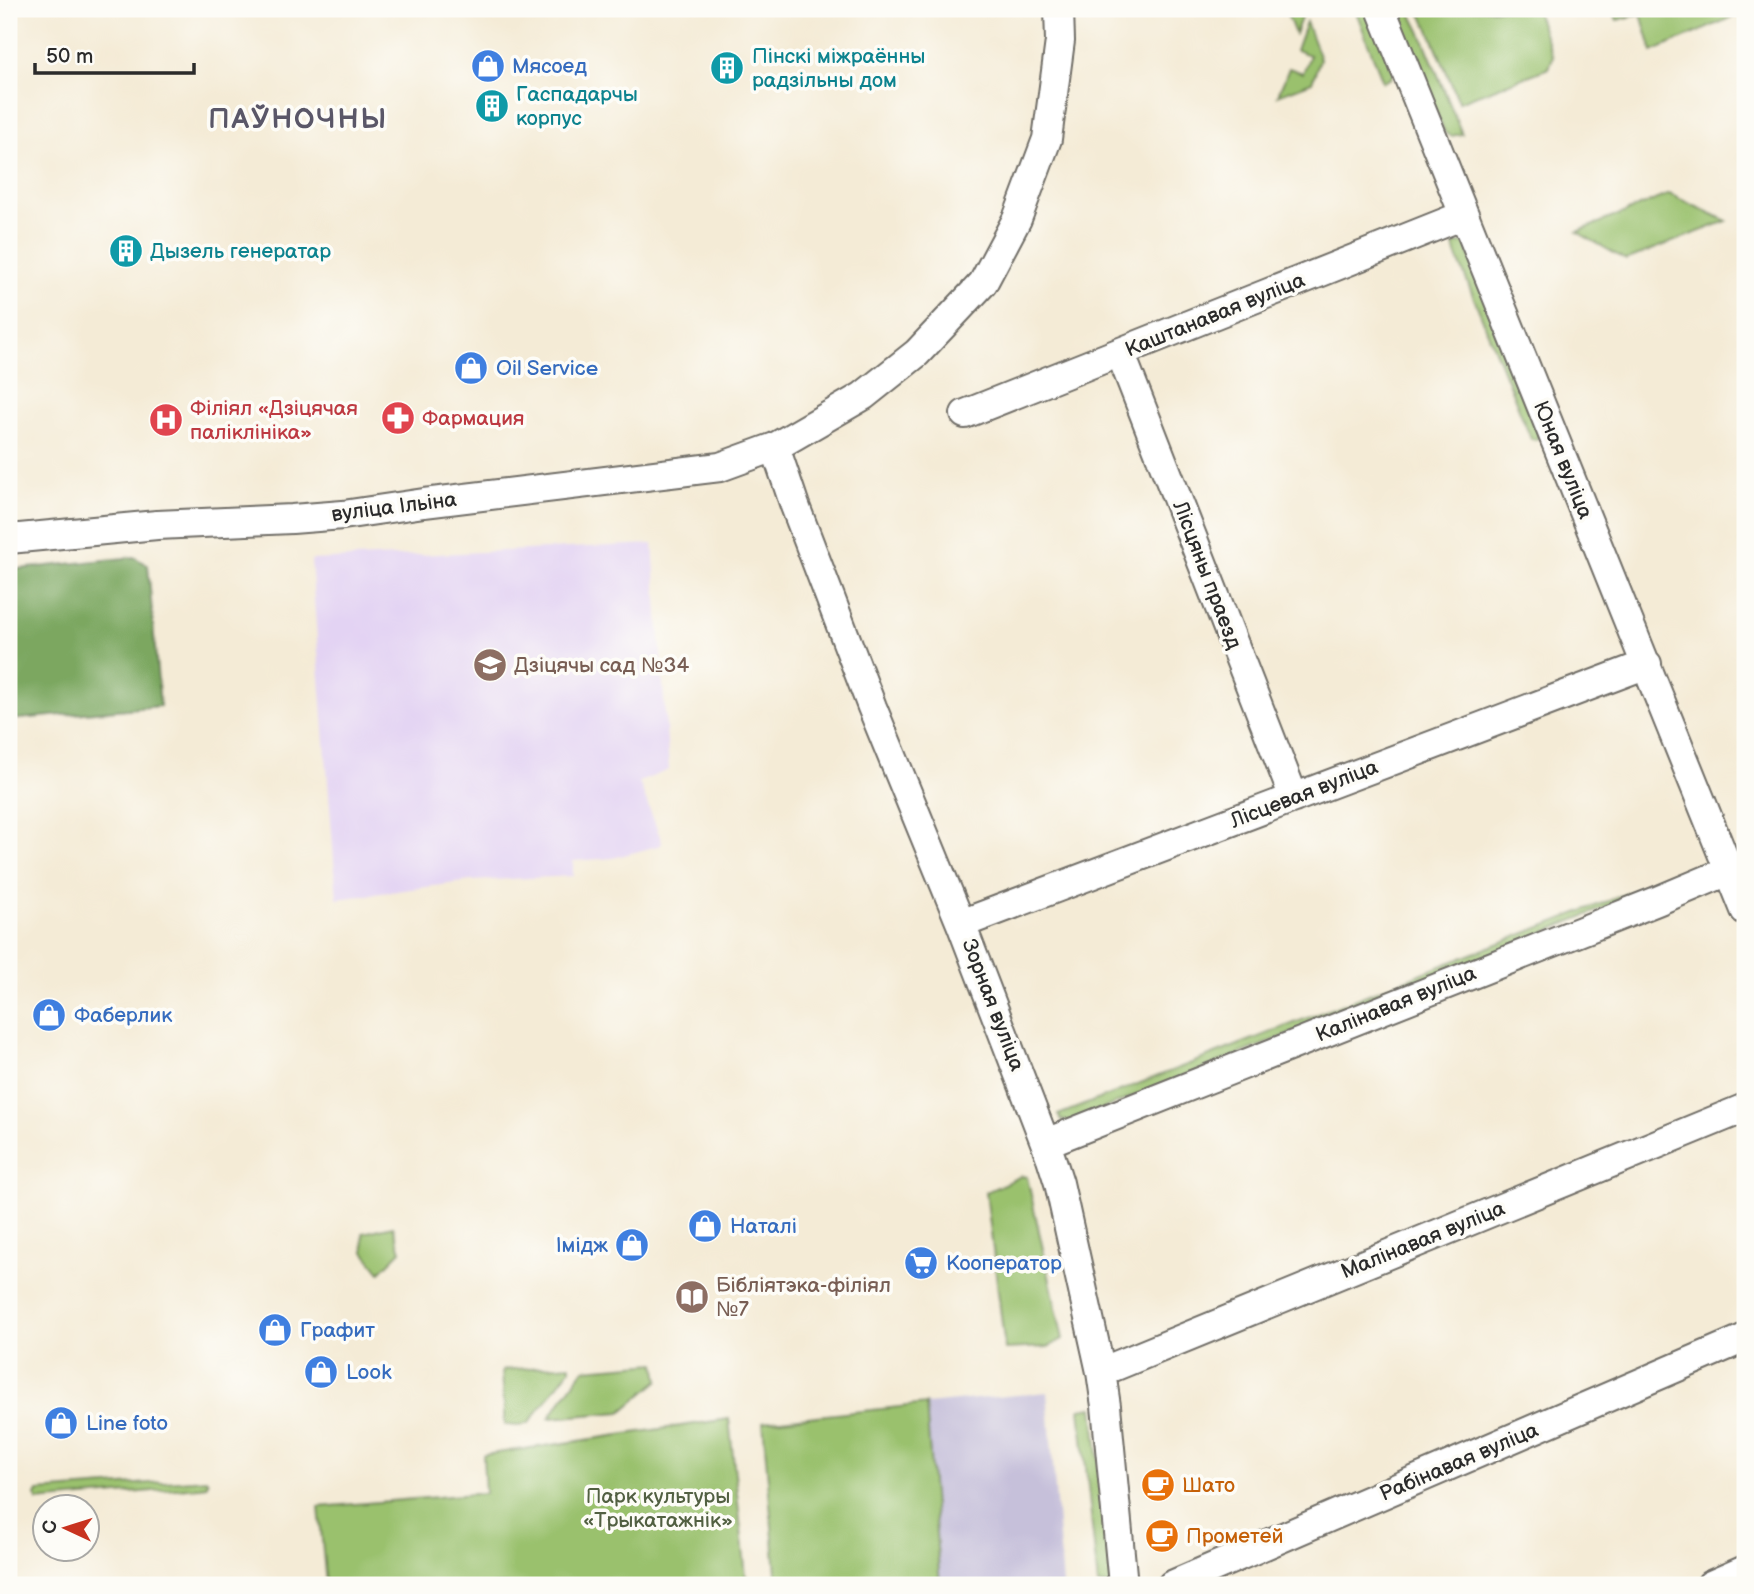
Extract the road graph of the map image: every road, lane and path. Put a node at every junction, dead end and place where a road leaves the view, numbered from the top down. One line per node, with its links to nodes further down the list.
1 (1059, 9): 6 (street)
2 (1381, 9): 3 (street, Юная вуліца)
3 (1464, 215): 4 (street, Каштанавая вуліца); 8 (street, Юная вуліца)
4 (1120, 352): 5 (street, Каштанавая вуліца); 9 (street, Лісцяны праезд)
5 (965, 414)
6 (775, 447): 7 (street, вуліца Ільіна); 12 (street, Зорная вуліца)
7 (9, 539)
8 (1647, 664): 9 (street, Лісцевая вуліца); 10 (street, Юная вуліца)
9 (1294, 798): 12 (street, Лісцевая вуліца)
10 (1737, 867): 11 (street, Юная вуліца); 14 (street, Калінавая вуліца)
11 (1745, 911)
12 (961, 924): 14 (street, Зорная вуліца)
13 (1745, 1108): 16 (street, Малінавая вуліца)
14 (1046, 1143): 16 (street, Зорная вуліца)
15 (1745, 1338): 19 (street, Рабінавая вуліца)
16 (1101, 1372): 18 (street, Зорная вуліца)
17 (1745, 1570): 20 (street)
18 (1123, 1585)
19 (1172, 1585)
20 (1711, 1585)

